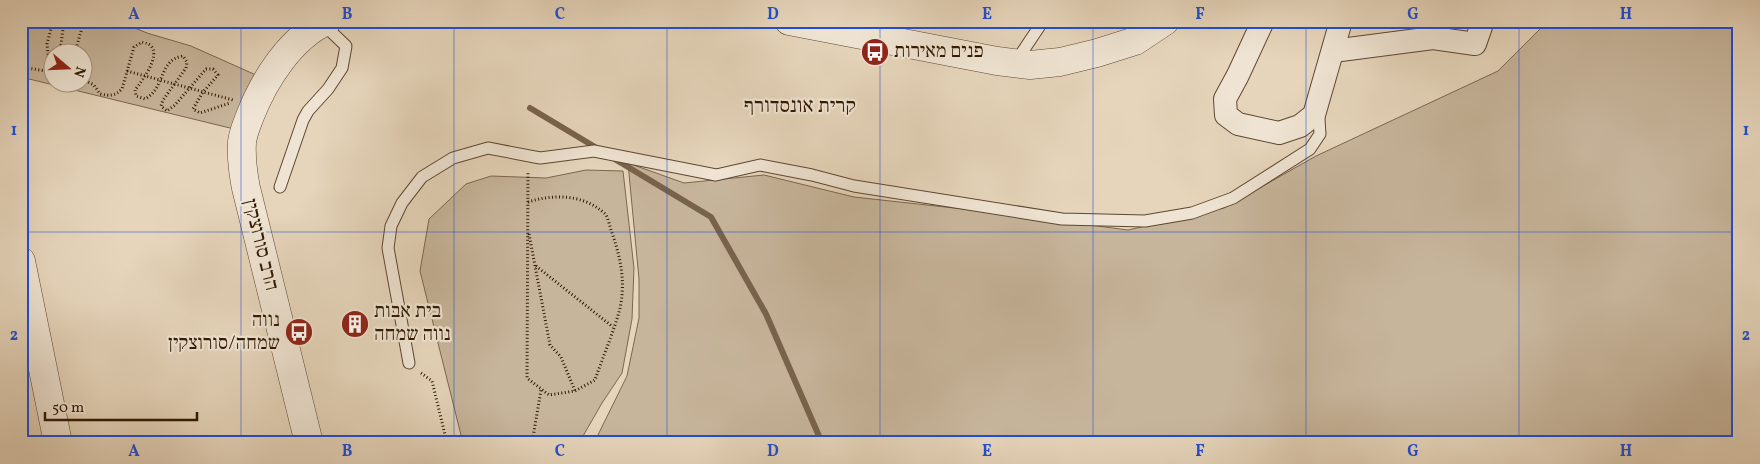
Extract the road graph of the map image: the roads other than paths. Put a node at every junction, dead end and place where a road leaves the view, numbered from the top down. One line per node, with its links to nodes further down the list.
1 (788, 21): 9 (street)
2 (1043, 21): 9 (lane)
3 (1165, 21): 9 (street)
4 (1263, 21): 10 (street)
5 (1341, 21): 8 (street)
6 (1483, 21): 8 (street)
7 (324, 22): 11 (lane); 15 (street, הרב סורוצקין)
8 (1333, 51): 10 (street)
9 (1015, 63)
10 (1314, 115): 13 (lane)
11 (280, 187)
12 (21, 262): 14 (street)
13 (409, 363)
14 (58, 443)
15 (309, 443)

